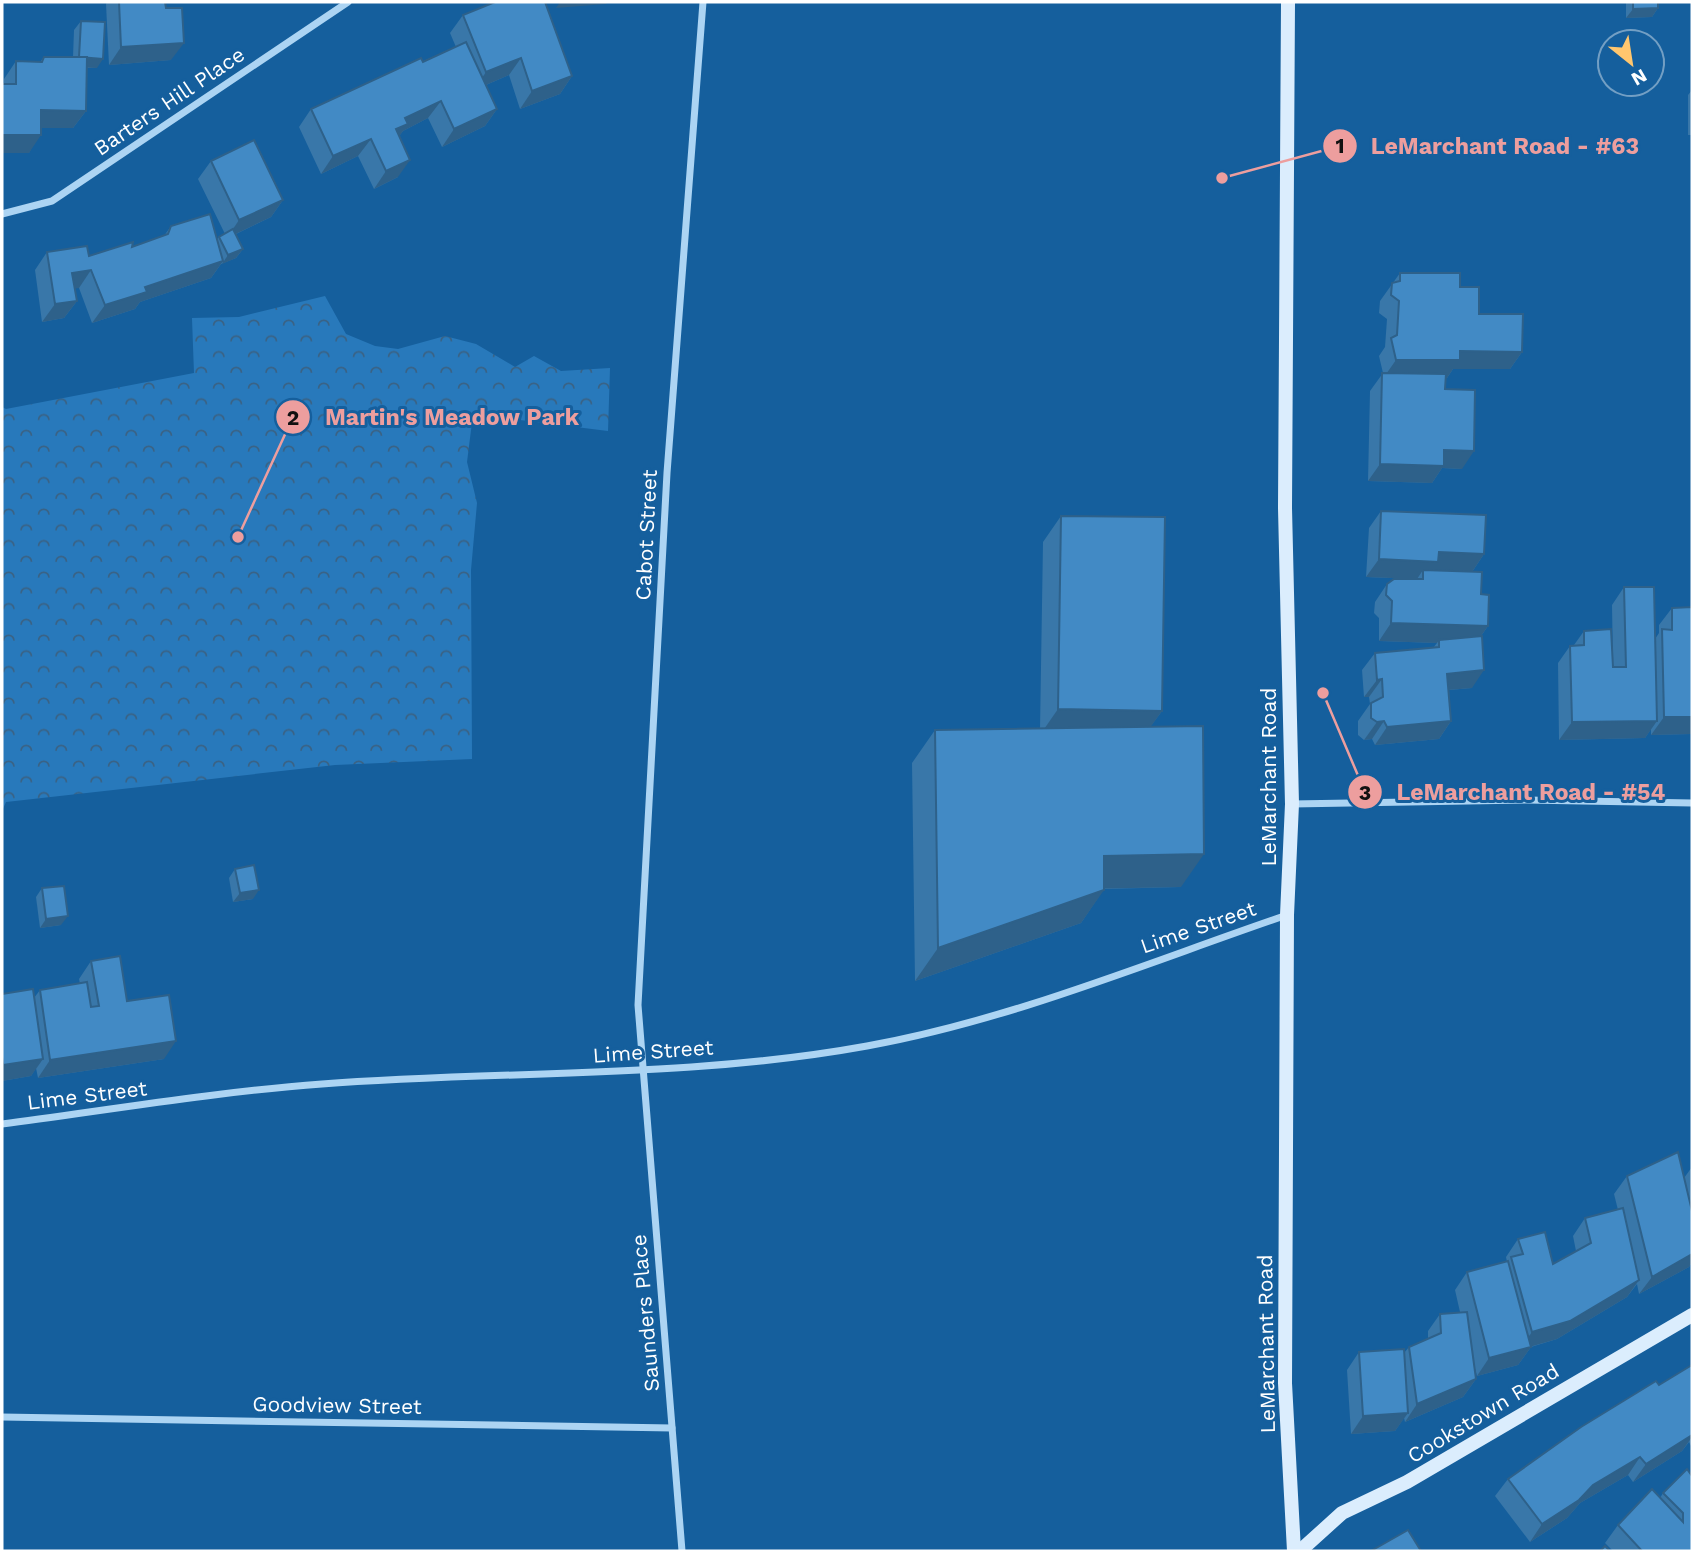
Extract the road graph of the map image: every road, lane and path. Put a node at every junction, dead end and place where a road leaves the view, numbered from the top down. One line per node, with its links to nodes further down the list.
1 (348, 2): 4 (street, Barters Hill Place)
2 (703, 2): 8 (street, Cabot Street)
3 (1288, 2): 6 (main road, LeMarchant Road)
4 (2, 214)
5 (1692, 803): 6 (street)
6 (1292, 804): 7 (main road, LeMarchant Road)
7 (1287, 915): 8 (street, Lime Street); 14 (main road, LeMarchant Road)
8 (642, 1071): 9 (street, Lime Street); 12 (street, Saunders Place)
9 (2, 1124)
10 (1692, 1315): 15 (main road, Cookstown Road)
11 (2, 1418): 12 (street, Goodview Street)
12 (672, 1428): 13 (street, Saunders Place)
13 (682, 1551)
14 (1294, 1551)
15 (1300, 1551)

